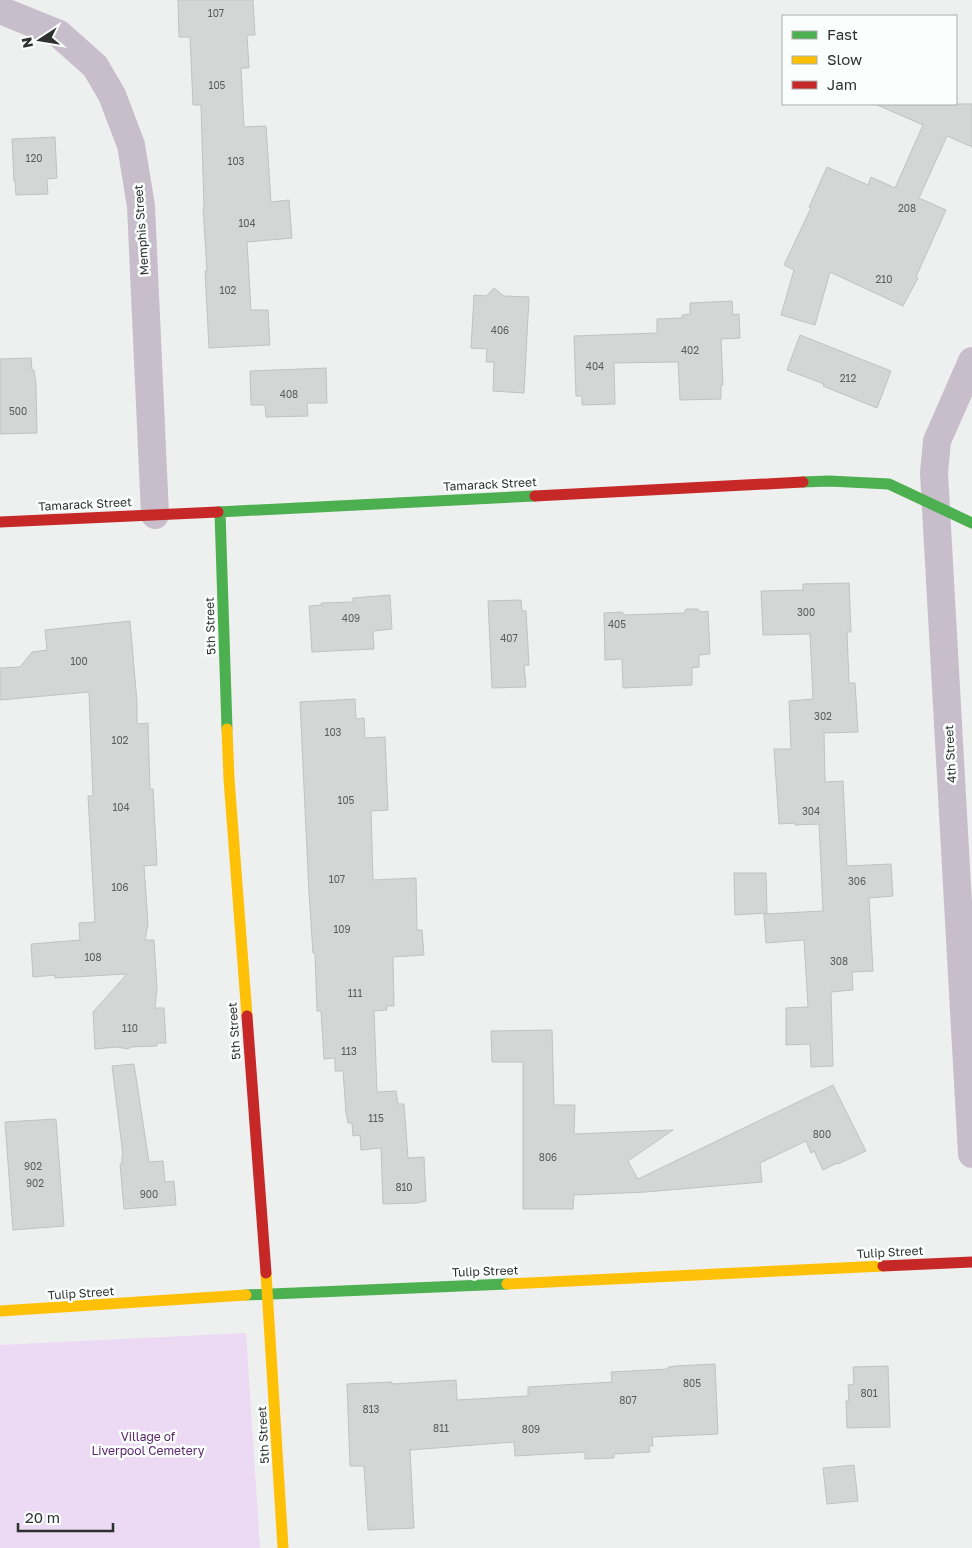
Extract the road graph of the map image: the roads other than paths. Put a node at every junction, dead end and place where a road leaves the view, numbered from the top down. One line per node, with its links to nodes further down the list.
1 (0, 10): 5 (street, Memphis Street)
2 (972, 360): 3 (street, 4th Street)
3 (936, 506): 4 (street, Tamarack Street); 7 (street, Tamarack Street); 8 (street, 4th Street)
4 (220, 512): 5 (street, Tamarack Street); 10 (street, 5th Street)
5 (155, 515): 6 (street, Tamarack Street)
6 (0, 522)
7 (972, 523)
8 (972, 1154)
9 (972, 1262): 10 (street, Tulip Street)
10 (268, 1294): 11 (street, Tulip Street); 12 (street, 5th Street)
11 (0, 1311)
12 (283, 1548)

